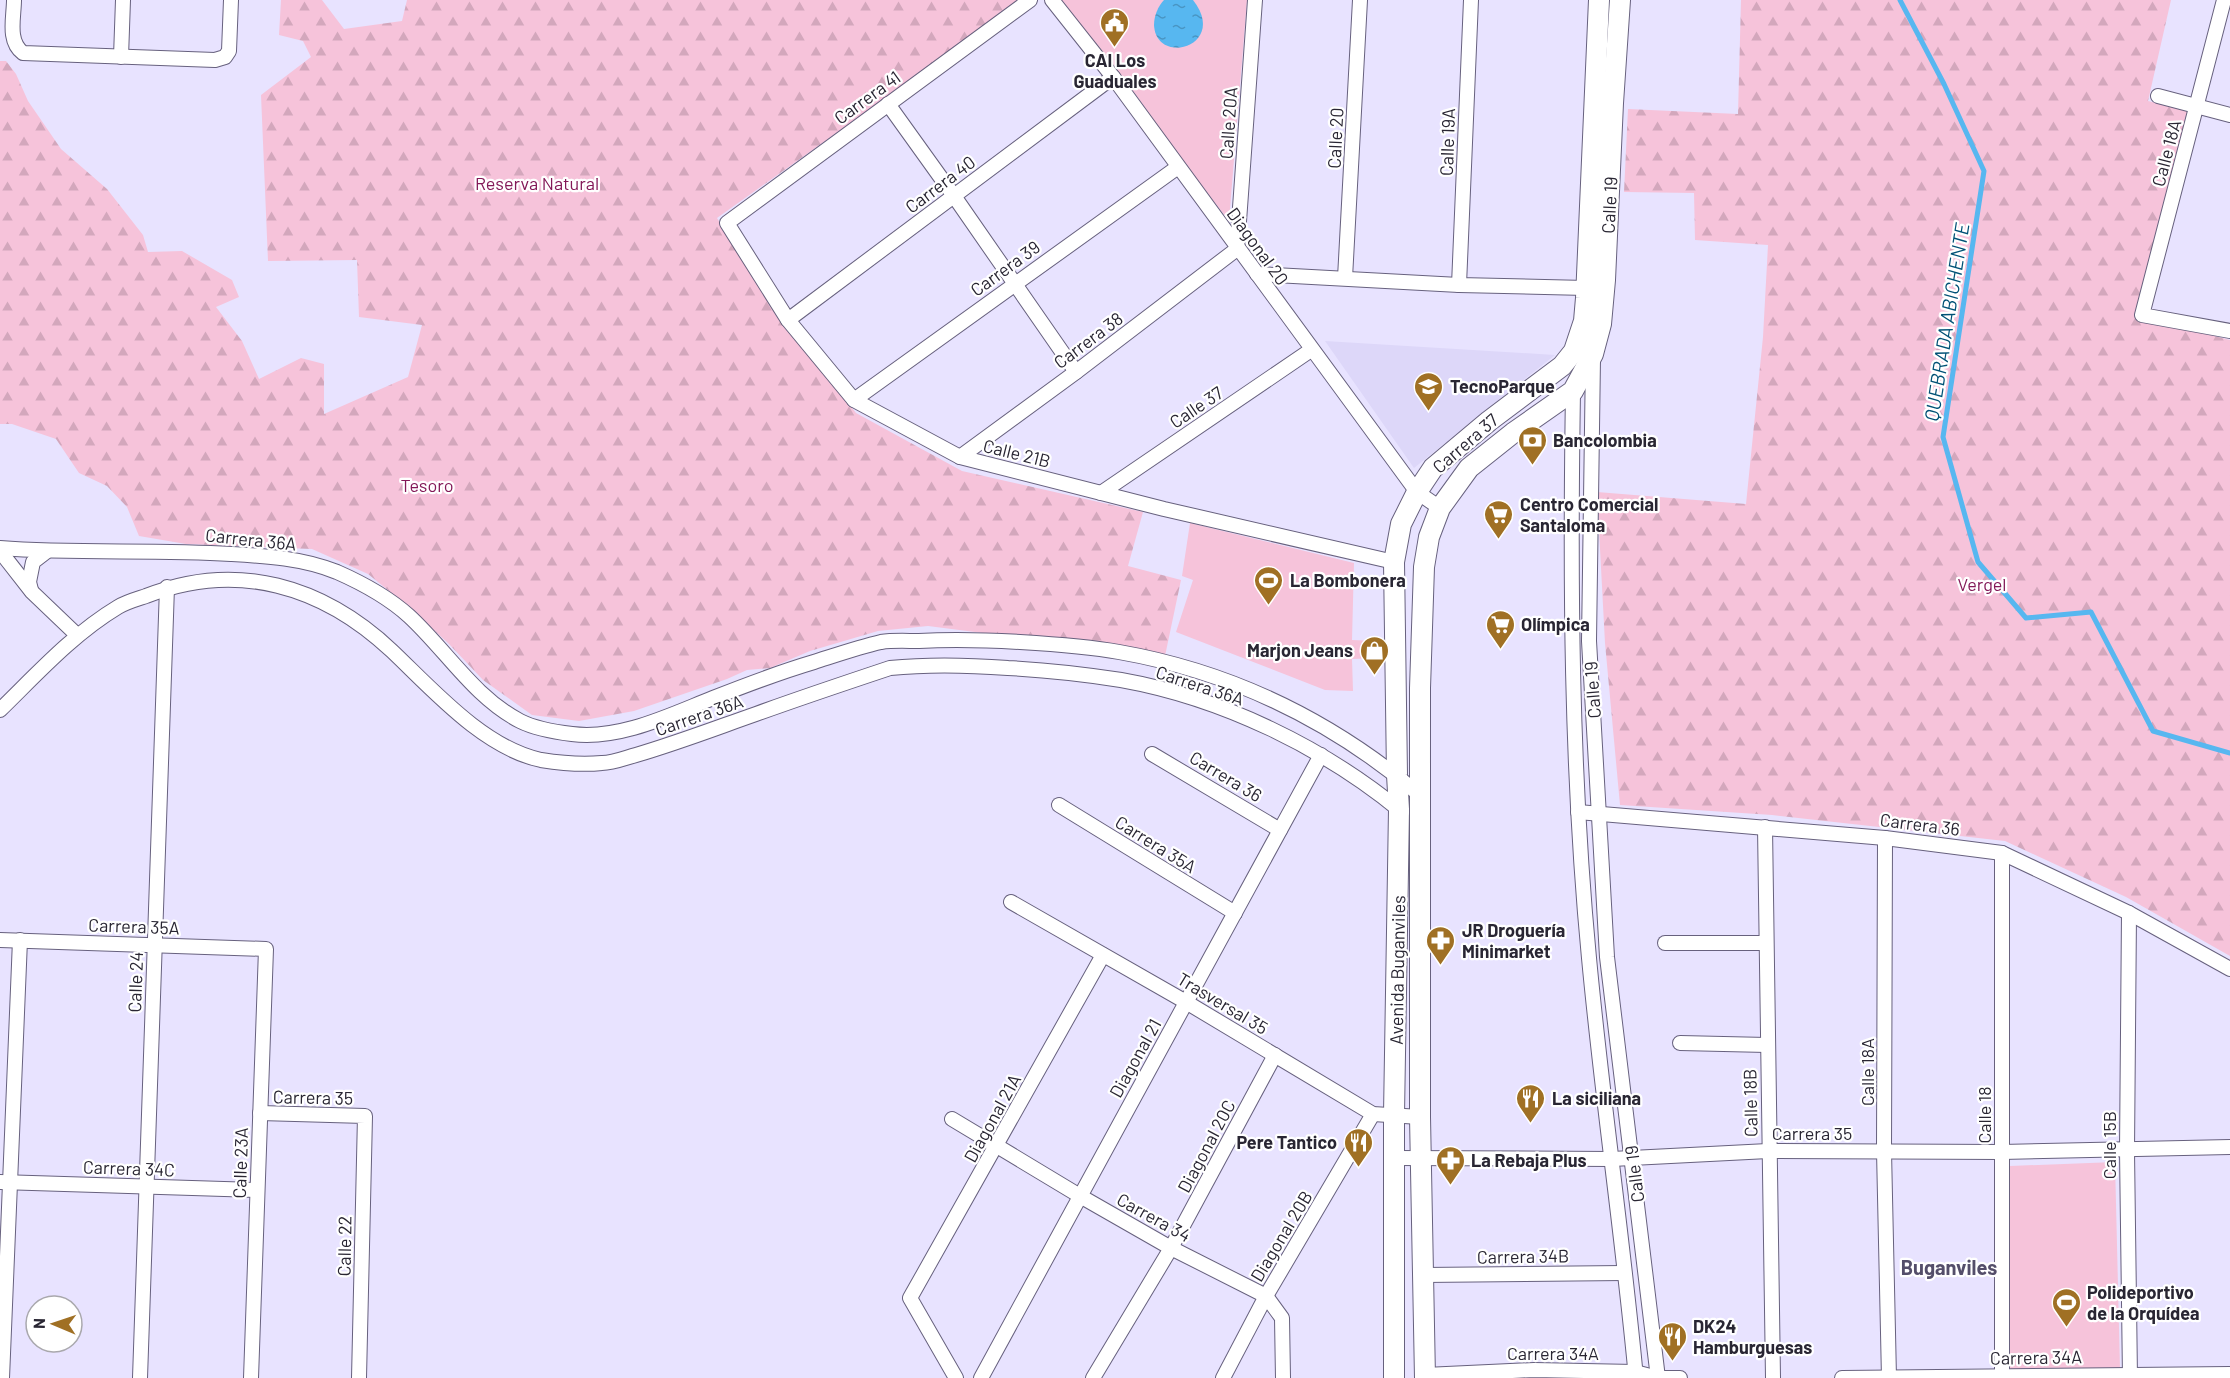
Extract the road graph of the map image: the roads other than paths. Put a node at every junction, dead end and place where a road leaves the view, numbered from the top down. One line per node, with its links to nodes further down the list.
1 (14, 0): 12 (street)
2 (123, 0): 12 (street)
3 (231, 0): 12 (street)
4 (1030, 0): 15 (street, Carrera 41)
5 (1052, 0): 13 (street, Diagonal 20)
6 (1255, 0): 21 (street, Calle 20A)
7 (1360, 0): 23 (street, Calle 20)
8 (1471, 0): 25 (street, Calle 19A)
9 (1599, 0): 26 (main road, Calle 19)
10 (1620, 0): 30 (main road, Calle 19)
11 (2224, 0): 16 (street, Calle 18A)
12 (121, 57)
13 (1113, 77): 18 (street, Diagonal 20); 19 (street, Carrera 40)
14 (2158, 96): 16 (street)
15 (888, 104): 19 (street); 20 (street, Carrera 41)
16 (2197, 106): 17 (street); 28 (street, Calle 18A)
17 (2230, 115)
18 (1179, 167): 21 (street, Diagonal 20); 24 (street, Carrera 39)
19 (954, 196): 24 (street); 27 (street, Carrera 40)
20 (727, 223): 27 (street, Calle 21B)
21 (1237, 249): 22 (street, Diagonal 20); 31 (street, Carrera 38)
22 (1257, 274): 23 (street); 29 (street, Diagonal 20)
23 (1345, 278): 25 (street)
24 (1015, 283): 31 (street); 33 (street, Carrera 39)
25 (1459, 285): 26 (street)
26 (1586, 288): 30 (main road, Calle 19)
27 (788, 320): 33 (street, Calle 21B)
28 (2230, 331)
29 (1311, 350): 35 (street, Diagonal 20); 36 (street, Calle 37)
30 (1584, 352): 32 (main road, Carrera 37); 35 (main road, Carrera 37); 53 (street, Calle 19)
31 (1076, 372): 34 (street, Carrera 38)
32 (1573, 391): 37 (main road, Carrera 37); 52 (street, Calle 19)
33 (854, 400): 34 (street, Calle 21B)
34 (960, 457): 36 (street, Calle 21B)
35 (1417, 492): 37 (street, Diagonal 20); 40 (main road, Carrera 37)
36 (1101, 493): 40 (street, Calle 21B)
37 (1440, 508): 41 (main road, Carrera 37)
38 (0, 550): 39 (street, Carrera 36A); 43 (street, Carrera 36A)
39 (46, 552): 43 (street); 48 (street, Carrera 36A)
40 (1394, 562): 48 (main road, Avenida Buganviles)
41 (1424, 567): 49 (main road, Avenida Buganviles)
42 (167, 587): 44 (street, Carrera 36A); 47 (street, Carrera 36A); 66 (street, Calle 24)
43 (32, 592): 44 (street, Carrera 36A)
44 (77, 635): 45 (street)
45 (0, 710)
46 (1152, 754): 56 (street, Carrera 36)
47 (1321, 755): 51 (street, Carrera 36A); 56 (street, Diagonal 21)
48 (1397, 775): 49 (street, Carrera 36A); 51 (main road, Avenida Buganviles)
49 (1421, 796): 55 (main road, Avenida Buganviles)
50 (1059, 805): 60 (street, Carrera 35A)
51 (1399, 810): 55 (street, Carrera 36A); 76 (main road, Avenida Buganviles)
52 (1578, 812): 53 (street, Carrera 36); 89 (street, Calle 19)
53 (1600, 814): 54 (street, Carrera 36); 88 (street, Calle 19)
54 (1765, 827): 57 (street, Carrera 36); 65 (street, Calle 18B)
55 (1422, 828): 78 (main road, Avenida Buganviles)
56 (1280, 830): 60 (street, Diagonal 21)
57 (1885, 837): 58 (street, Carrera 36); 84 (street, Calle 18A)
58 (2002, 853): 61 (street, Carrera 36); 85 (street, Calle 18)
59 (1011, 902): 68 (street, Trasversal 35)
60 (1235, 913): 70 (street, Diagonal 21)
61 (2129, 913): 69 (street, Carrera 36); 82 (street, Calle 15B)
62 (0, 940): 63 (street, Carrera 35A)
63 (20, 940): 66 (street, Carrera 35A); 90 (street)
64 (1665, 943): 65 (street)
65 (1766, 943): 72 (street, Calle 18B)
66 (155, 945): 67 (street, Carrera 35A); 91 (street, Calle 24)
67 (266, 949): 74 (street, Calle 23A)
68 (1102, 955): 70 (street, Trasversal 35); 80 (street, Diagonal 21A)
69 (2230, 969)
70 (1186, 1002): 73 (street, Trasversal 35); 93 (street, Diagonal 21)
71 (1680, 1043): 72 (street)
72 (1767, 1045): 83 (street, Calle 18B)
73 (1275, 1055): 75 (street, Trasversal 35); 94 (street, Diagonal 20C)
74 (260, 1113): 77 (street, Carrera 35); 92 (street, Calle 23A)
75 (1373, 1114): 76 (street, Trasversal 35); 97 (street, Diagonal 20B)
76 (1394, 1115): 78 (street, Trasversal 35); 87 (main road, Avenida Buganviles)
77 (365, 1116): 108 (street, Calle 22)
78 (1420, 1117): 86 (main road, Avenida Buganviles)
79 (952, 1119): 80 (street, Carrera 34)
80 (998, 1144): 93 (street, Carrera 34); 109 (street, Diagonal 21A)
81 (2230, 1147): 82 (street, Carrera 35)
82 (2127, 1150): 85 (street, Carrera 35); 101 (street, Calle 15B)
83 (1768, 1151): 84 (street, Carrera 35); 88 (street, Carrera 35); 117 (street, Calle 18B)
84 (1884, 1151): 85 (street, Carrera 35); 103 (street, Calle 18A)
85 (2002, 1152): 104 (street, Calle 18)
86 (1420, 1157): 87 (street, Carrera 35); 89 (street, Carrera 35); 96 (main road, Avenida Buganviles)
87 (1395, 1158): 114 (main road, Avenida Buganviles)
88 (1632, 1158): 89 (street, Carrera 35); 115 (street, Calle 19)
89 (1612, 1159): 95 (street, Calle 19)
90 (5, 1182): 91 (street, Carrera 34C); 105 (street)
91 (147, 1187): 92 (street, Carrera 34C); 106 (street, Calle 24)
92 (257, 1190): 107 (street, Calle 23A)
93 (1080, 1196): 94 (street, Carrera 34); 110 (street, Diagonal 21)
94 (1171, 1248): 97 (street, Carrera 34); 111 (street, Diagonal 20C)
95 (1624, 1273): 96 (street, Carrera 34B); 100 (street, Calle 19)
96 (1423, 1275): 102 (main road, Avenida Buganviles)
97 (1266, 1296): 112 (street, Diagonal 20B); 113 (street)
98 (1534, 1374): 100 (street, Carrera 34A); 102 (street, Carrera 34A)
99 (2230, 1374): 101 (street, Carrera 34A)
100 (1636, 1375): 115 (street, Carrera 34A)
101 (2130, 1376): 104 (street, Carrera 34A)
102 (1425, 1377)
103 (1889, 1377): 104 (street, Carrera 34A); 118 (street, Carrera 34A)
104 (2002, 1377)
105 (2, 1378)
106 (140, 1378)
107 (251, 1378)
108 (359, 1378)
109 (956, 1378)
110 (981, 1378)
111 (1093, 1378)
112 (1223, 1378)
113 (1283, 1378)
114 (1394, 1378)
115 (1658, 1378): 116 (street, Carrera 34A)
116 (1680, 1378)
117 (1773, 1378)
118 (1842, 1378)

